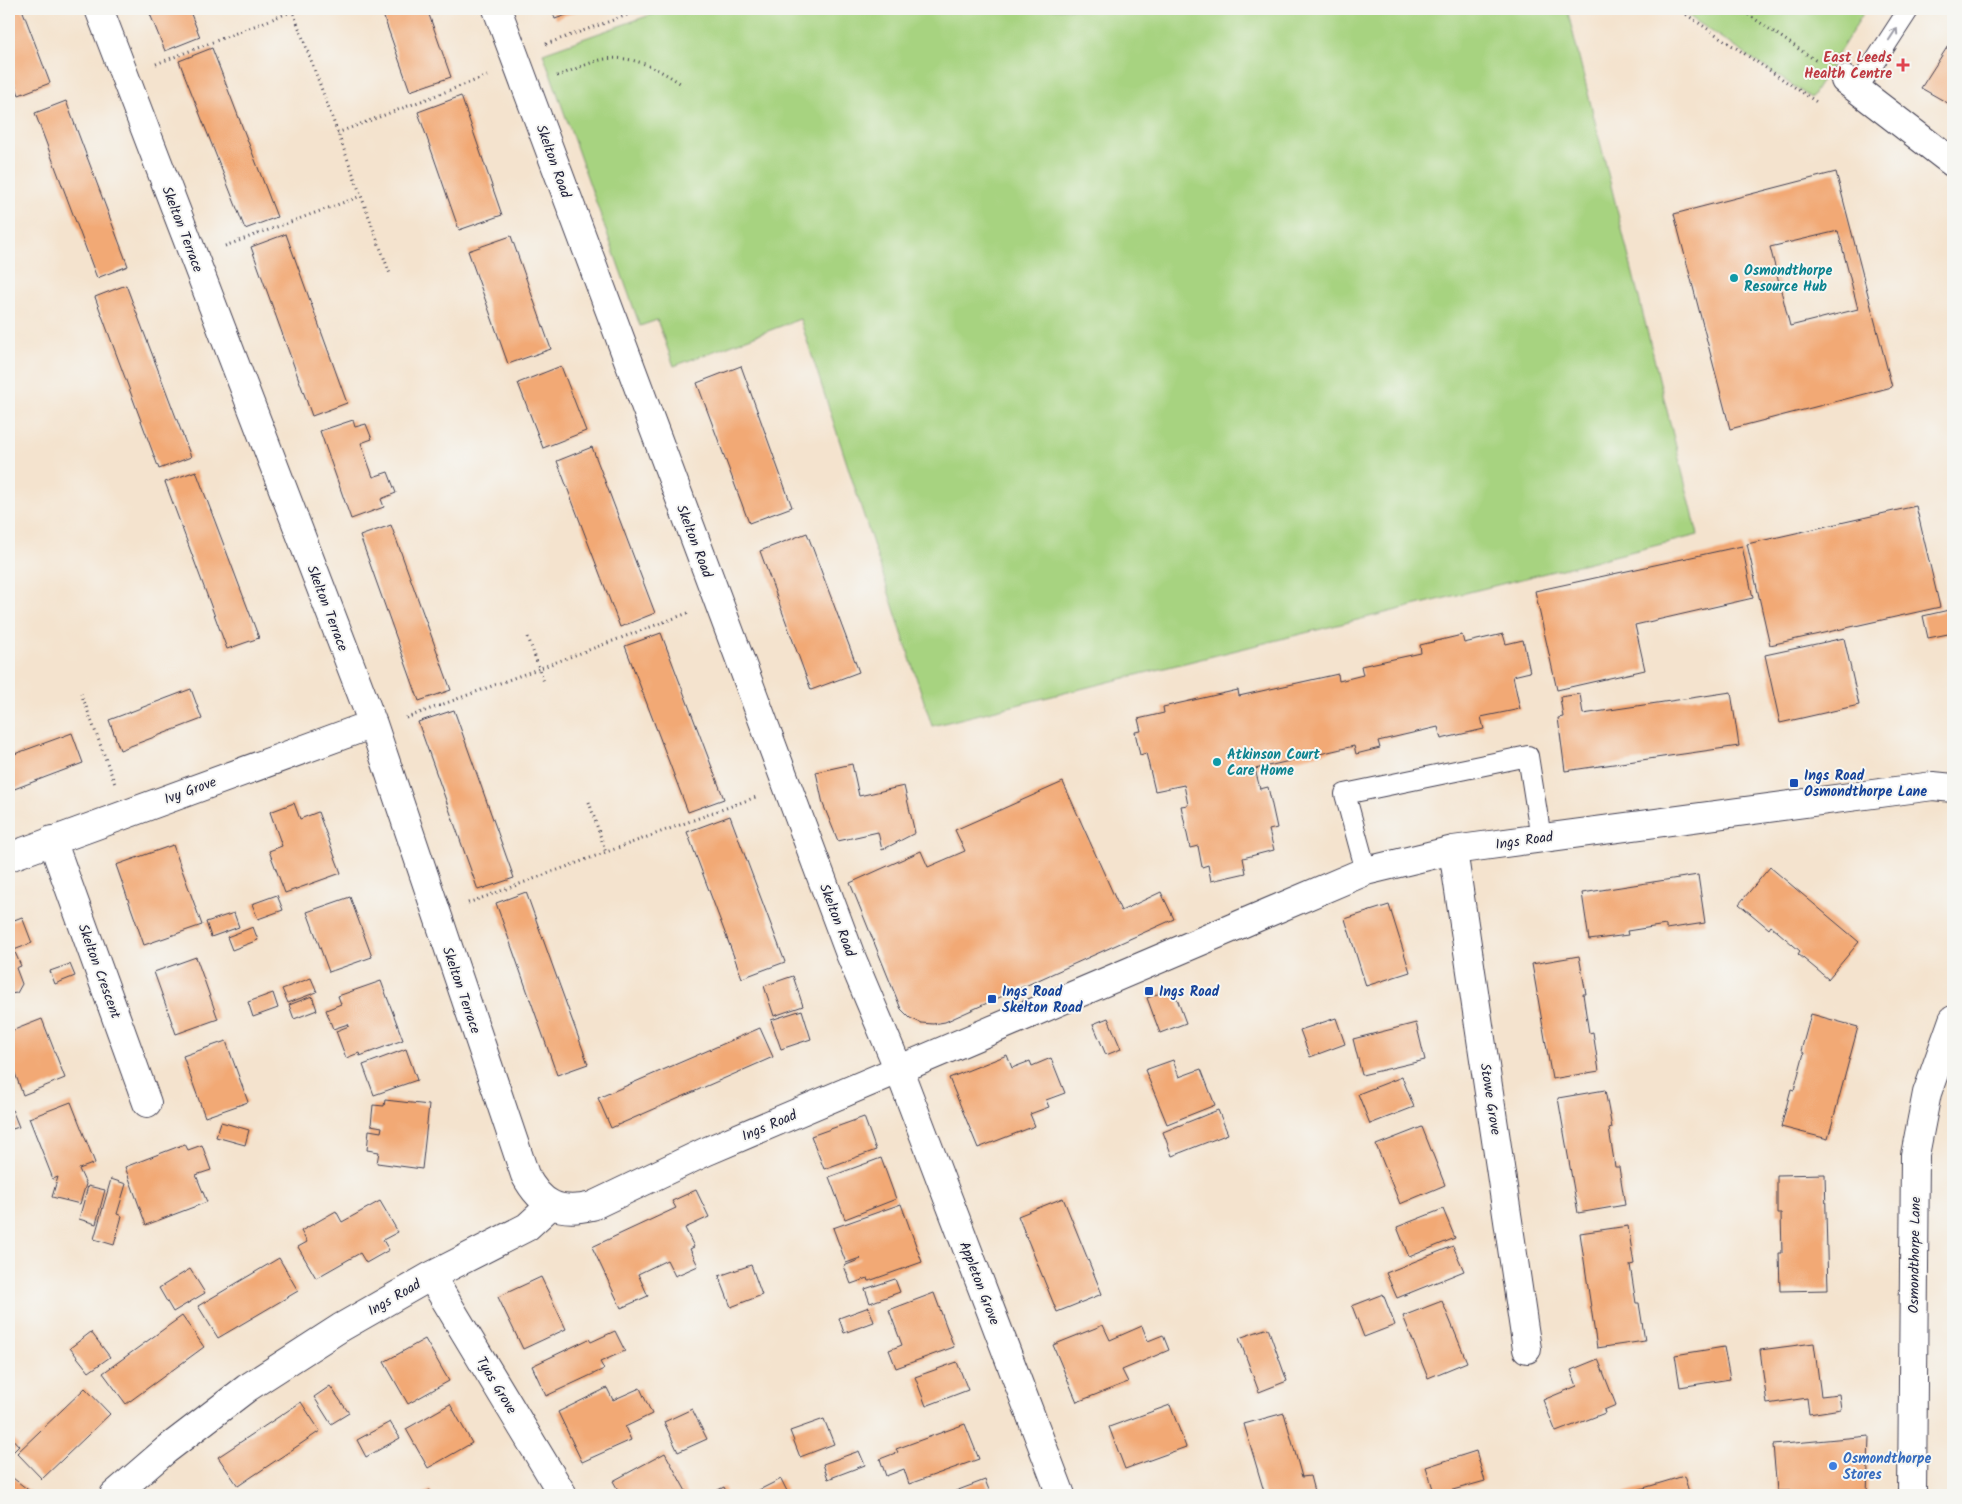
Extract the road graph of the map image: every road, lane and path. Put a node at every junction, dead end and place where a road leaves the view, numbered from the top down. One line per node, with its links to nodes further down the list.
1 (99, 9): 9 (street, Skelton Terrace)
2 (497, 9): 8 (street, Skelton Road)
3 (644, 9): 8 (path)
4 (1678, 9): 12 (path)
5 (1740, 9): 11 (path)
6 (1909, 9): 11 (lane, one-way to 6)
7 (292, 10): 9 (path); 13 (path)
8 (519, 69): 10 (path); 13 (path); 18 (street, Skelton Road)
9 (125, 76): 16 (street, Skelton Terrace)
10 (680, 83)
11 (1851, 84): 14 (street)
12 (1819, 104)
13 (337, 133): 15 (path)
14 (1953, 163)
15 (361, 196): 16 (path); 17 (path)
16 (194, 258): 23 (street, Skelton Terrace)
17 (390, 274)
18 (718, 602): 20 (path); 24 (street, Skelton Road)
19 (528, 637): 20 (path)
20 (539, 668): 21 (path); 23 (path)
21 (544, 682)
22 (81, 693): 27 (path)
23 (374, 726): 27 (street, Ivy Grove); 34 (street, Skelton Terrace)
24 (787, 786): 31 (path); 36 (street, Skelton Road)
25 (1953, 788): 28 (street, Ings Road)
26 (588, 802): 31 (path)
27 (127, 813): 29 (street, Ivy Grove)
28 (1541, 838): 30 (street, Ings Road); 33 (lane)
29 (52, 840): 32 (street, Ivy Grove); 37 (street, Skelton Crescent)
30 (1452, 850): 33 (street, Ings Road); 40 (street, Stowe Grove)
31 (606, 853): 34 (path)
32 (9, 857)
33 (1366, 871): 36 (street, Ings Road)
34 (437, 914): 38 (street, Skelton Terrace)
35 (1953, 1020): 44 (street, Osmondthorpe Lane)
36 (899, 1070): 38 (street, Ings Road); 43 (street, Appleton Grove)
37 (148, 1103)
38 (551, 1205): 39 (street, Ings Road)
39 (431, 1276): 41 (street, Ings Road); 42 (street, Tyas Grove)
40 (1528, 1349)
41 (114, 1495)
42 (563, 1495)
43 (1061, 1495)
44 (1912, 1495)

